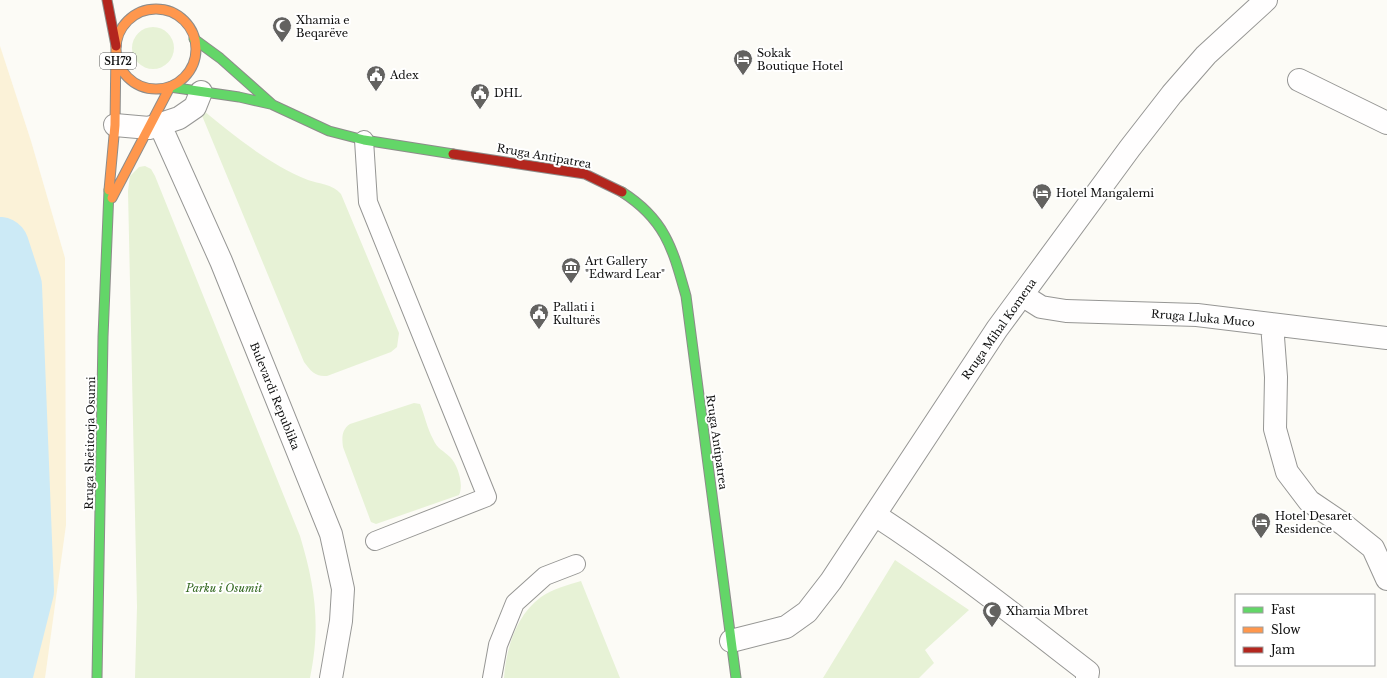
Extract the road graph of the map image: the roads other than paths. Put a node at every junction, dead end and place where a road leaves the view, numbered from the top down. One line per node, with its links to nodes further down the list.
1 (107, 0): 6 (main road, Rruga Shëtitorja Osumi / SH72)
2 (164, 0): 4 (main road, SH72)
3 (1266, 0): 16 (street, Rruga Mihal Komena)
4 (172, 13): 5 (main road, SH72); 6 (main road, SH72)
5 (194, 39): 8 (main road, SH72); 10 (main road, Rruga Antipatrea / SH72)
6 (116, 46): 8 (main road, SH72); 12 (main road, Rruga Shëtitorja Osumi)
7 (1299, 80): 11 (street)
8 (170, 87): 9 (main road, SH72); 13 (main road, Rruga Shëtitorja Osumi)
9 (202, 92): 10 (main road, SH72); 13 (street)
10 (273, 105): 14 (main road, Rruga Antipatrea / SH72)
11 (1387, 123)
12 (115, 125): 13 (street); 15 (main road, Rruga Shëtitorja Osumi)
13 (154, 126): 15 (main road, Rruga Shëtitorja Osumi); 25 (street, Bulevardi Republika)
14 (364, 140): 20 (lane); 23 (main road, Rruga Antipatrea / SH72)
15 (107, 208): 24 (main road, Rruga Shëtitorja Osumi)
16 (1022, 295): 17 (street, Rruga Lluka Muco); 19 (street, Rruga Mihal Komena)
17 (1272, 324): 18 (street, Rruga Lluka Muco); 22 (street)
18 (1387, 338)
19 (875, 515): 23 (street, Rruga Mihal Komena); 28 (street)
20 (375, 542)
21 (576, 564): 26 (lane)
22 (1387, 579)
23 (732, 641): 27 (main road, Rruga Antipatrea / SH72)
24 (97, 678)
25 (331, 678)
26 (492, 678)
27 (736, 678)
28 (1087, 678)

